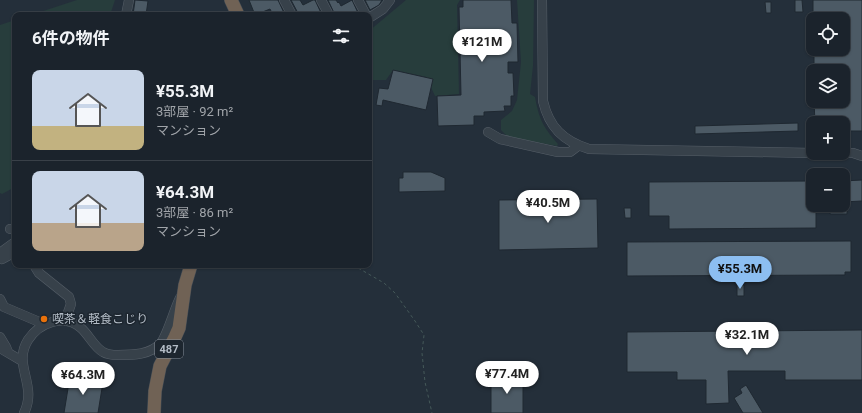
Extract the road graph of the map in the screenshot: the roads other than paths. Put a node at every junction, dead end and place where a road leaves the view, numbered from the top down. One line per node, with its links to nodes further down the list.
1 (128, 0): 8 (street)
2 (231, 0): 9 (highway)
3 (284, 0): 10 (street)
4 (321, 0): 11 (street)
5 (358, 0): 12 (street)
6 (390, 0): 13 (street)
7 (542, 0): 15 (street)
8 (126, 12)
9 (237, 12)
10 (290, 12)
11 (327, 12)
12 (364, 12)
13 (372, 16)
14 (488, 132): 15 (street)
15 (578, 146): 16 (street)
16 (806, 153)
17 (850, 153): 18 (street)
18 (862, 156)
19 (12, 244): 20 (street)
20 (0, 254): 21 (street)
21 (12, 254)
22 (36, 268): 26 (street)
23 (190, 268): 24 (highway, 487)
24 (185, 286): 26 (street); 32 (highway, 487)
25 (1, 305): 27 (street)
26 (65, 321): 27 (street)
27 (44, 324): 30 (street)
28 (0, 337): 29 (street)
29 (4, 350): 30 (street)
30 (22, 361): 31 (street)
31 (24, 413)
32 (154, 413)

